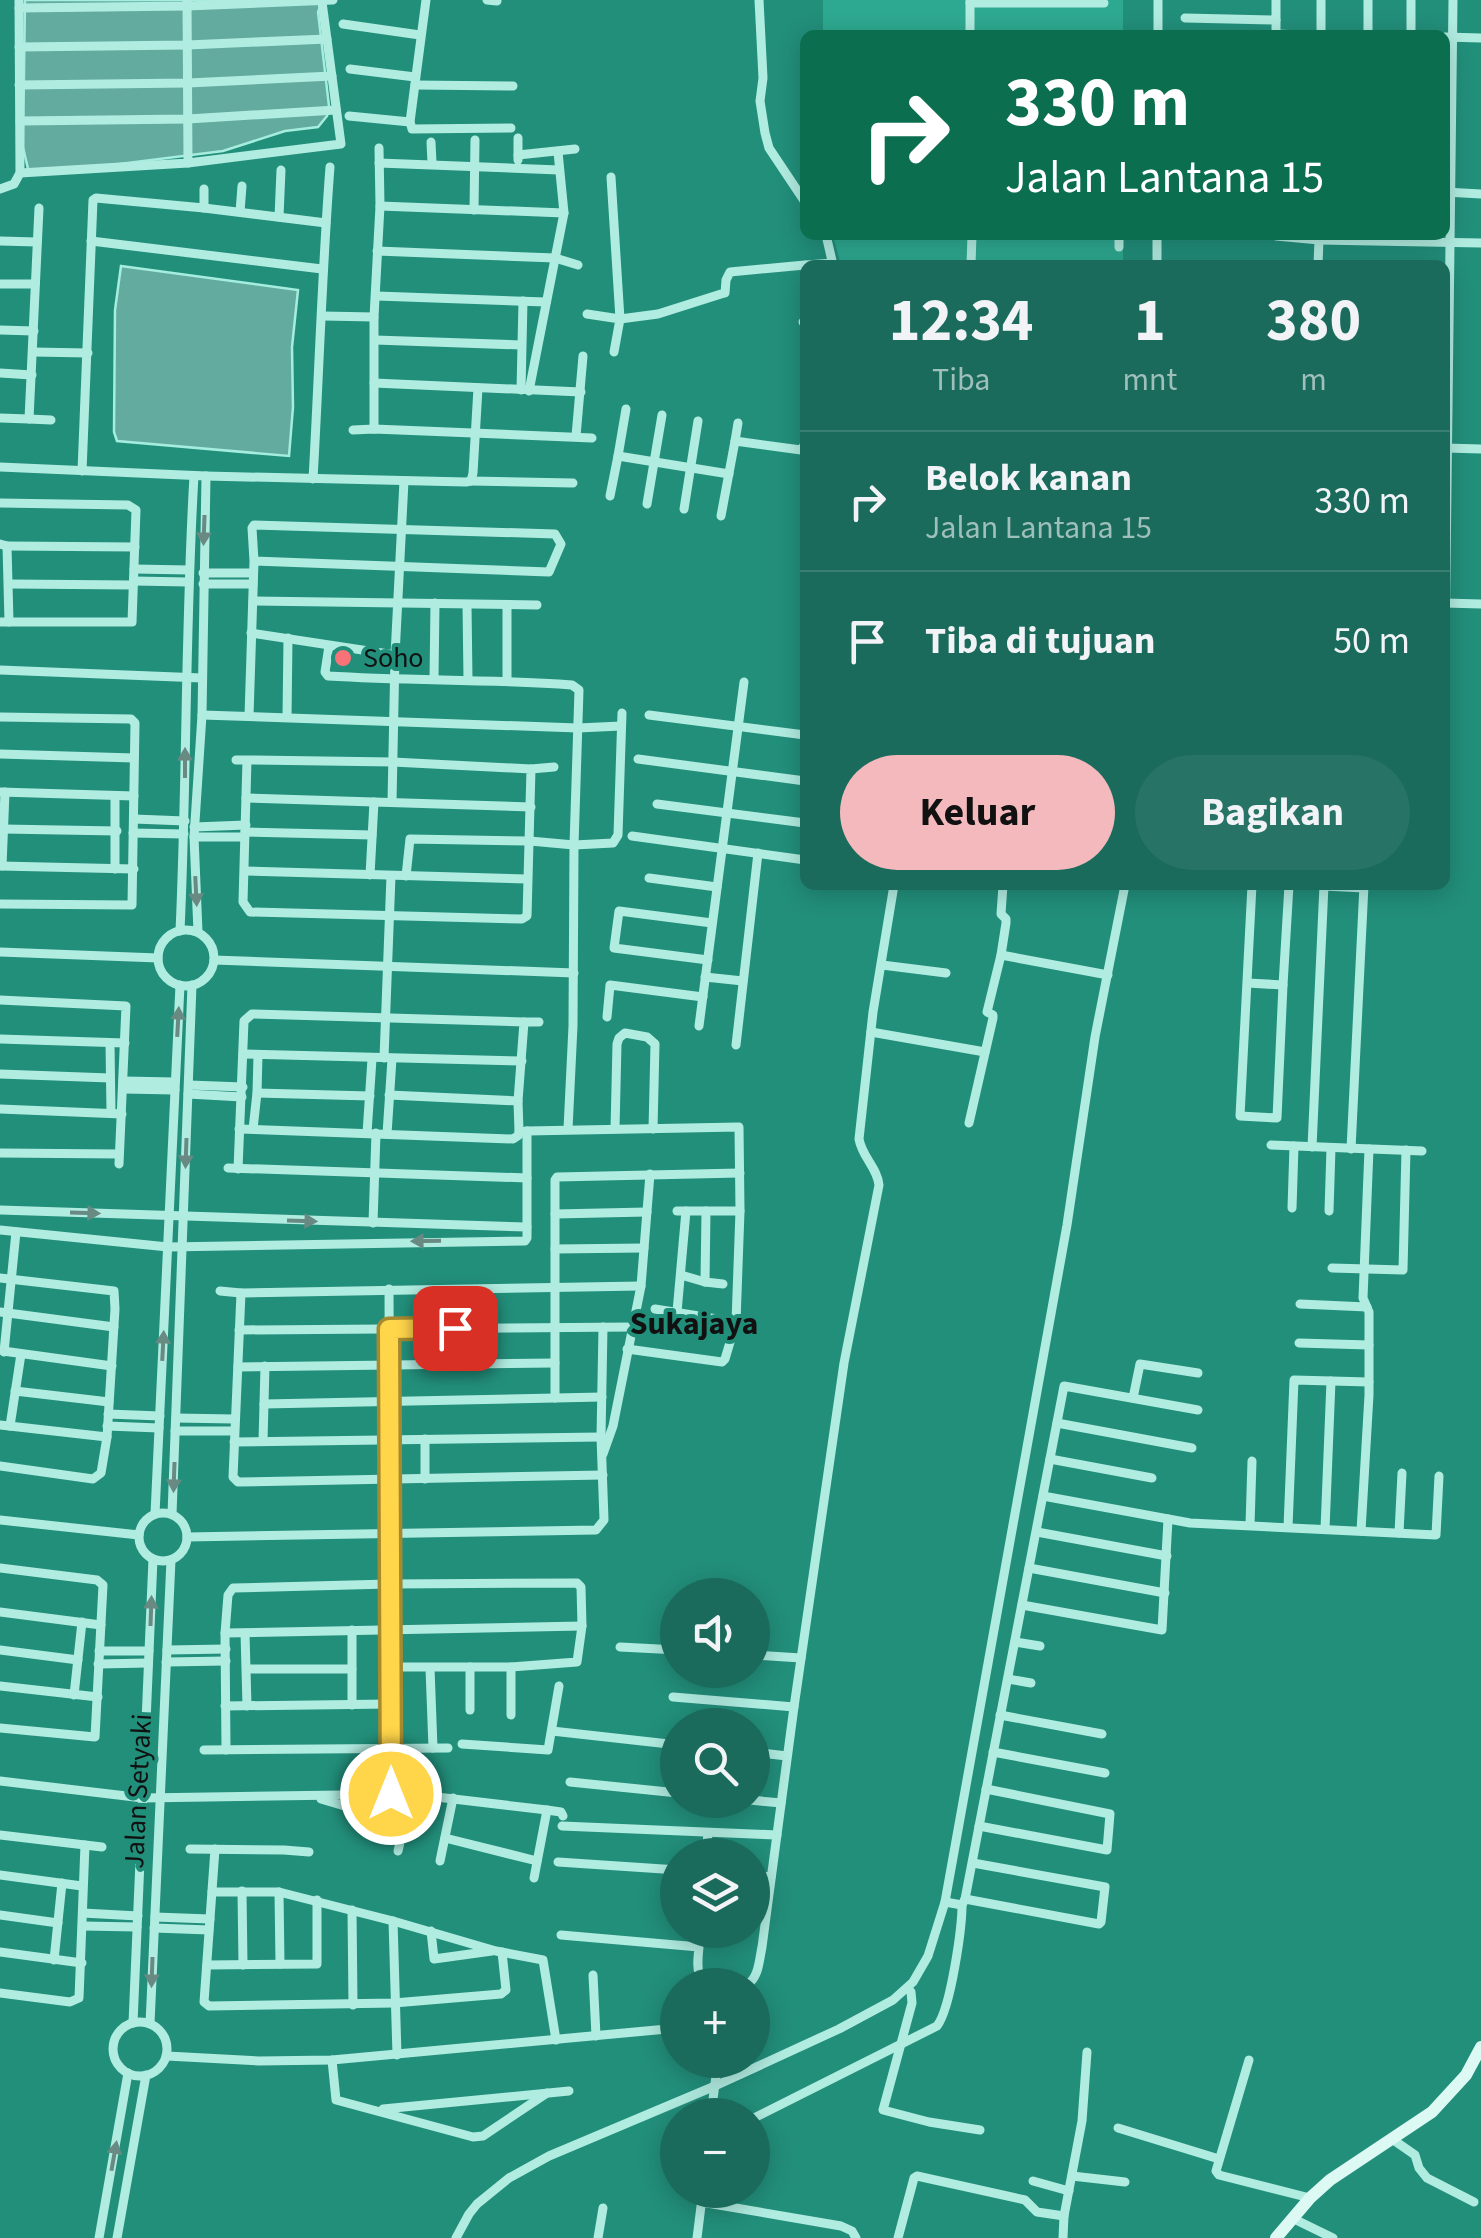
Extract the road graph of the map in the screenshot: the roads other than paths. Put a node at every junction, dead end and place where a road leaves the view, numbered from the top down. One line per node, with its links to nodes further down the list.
1 (426, 0): 26 (street)
2 (486, 0): 11 (street)
3 (759, 0): 65 (street)
4 (1158, 0): 20 (street)
5 (1276, 0): 17 (street)
6 (1321, 0): 22 (street)
7 (1368, 0): 23 (street)
8 (1411, 0): 24 (street)
9 (1453, 0): 25 (street)
10 (328, 1): 13 (street); 29 (street)
11 (497, 1)
12 (970, 1): 14 (street); 19 (street)
13 (186, 3): 15 (street); 30 (street)
14 (1104, 3)
15 (19, 4): 31 (street)
16 (1185, 18): 17 (street)
17 (1276, 20): 21 (street)
18 (343, 24): 26 (street)
19 (970, 30)
20 (1158, 30)
21 (1276, 30)
22 (1320, 30)
23 (1368, 30)
24 (1411, 30)
25 (1450, 30)
26 (420, 34): 34 (street)
27 (1450, 38): 28 (street)
28 (1481, 38)
29 (327, 39): 30 (street); 33 (street)
30 (187, 45): 31 (street); 35 (street)
31 (20, 46): 36 (street)
32 (350, 70): 34 (street)
33 (332, 76): 35 (street); 38 (street)
34 (415, 81): 37 (street); 42 (street)
35 (188, 84): 36 (street); 40 (street)
36 (20, 85): 41 (street)
37 (513, 86)
38 (336, 110): 40 (street); 51 (street)
39 (349, 116): 42 (street)
40 (188, 118): 41 (street); 51 (street)
41 (20, 120): 59 (street)
42 (410, 122): 43 (street)
43 (511, 128)
44 (518, 138): 50 (street)
45 (475, 140): 55 (street)
46 (432, 142): 53 (street)
47 (379, 148): 52 (street)
48 (575, 149): 49 (street)
49 (558, 152): 50 (street); 58 (street)
50 (518, 155): 56 (street)
51 (188, 163): 59 (street)
52 (379, 163): 53 (street); 67 (street)
53 (432, 163): 55 (street)
54 (330, 167): 75 (street)
55 (475, 168): 56 (street); 70 (street)
56 (518, 168): 58 (street)
57 (281, 170): 73 (street)
58 (559, 170): 72 (street)
59 (20, 173): 62 (street)
60 (611, 178): 98 (street)
61 (242, 186): 71 (street)
62 (0, 189)
63 (204, 189): 69 (street)
64 (1450, 192): 66 (street)
65 (800, 194)
66 (1481, 194)
67 (380, 206): 70 (street); 82 (street)
68 (38, 208): 78 (street)
69 (204, 208): 71 (street); 79 (street)
70 (474, 210): 72 (street)
71 (240, 212): 73 (street)
72 (564, 213): 84 (street)
73 (279, 217): 75 (street)
74 (1450, 218): 80 (street)
75 (326, 223): 88 (street)
76 (0, 240): 78 (street)
77 (1372, 240): 80 (street)
78 (37, 242): 91 (street)
79 (91, 242): 88 (street); 105 (street)
80 (1451, 243): 81 (street); 85 (street)
81 (1481, 243)
82 (378, 250): 84 (street); 92 (street)
83 (731, 256): 89 (street)
84 (555, 258): 87 (street); 94 (street)
85 (1450, 260)
86 (800, 265): 89 (street)
87 (578, 266)
88 (322, 269): 96 (street)
89 (730, 272): 98 (street)
90 (0, 284): 91 (street)
91 (35, 284): 100 (street)
92 (376, 296): 93 (street); 97 (street)
93 (523, 301): 94 (street); 102 (street)
94 (546, 302): 111 (street)
95 (587, 314): 98 (street)
96 (322, 316): 97 (street); 137 (street)
97 (374, 317): 101 (street)
98 (620, 319): 104 (street)
99 (0, 330): 100 (street)
100 (34, 331): 103 (street)
101 (375, 340): 102 (street); 109 (street)
102 (521, 345): 111 (street)
103 (33, 352): 105 (street); 108 (street)
104 (614, 352)
105 (88, 353): 133 (street)
106 (583, 356): 112 (street)
107 (0, 374): 108 (street)
108 (32, 374): 116 (street)
109 (374, 383): 110 (street); 120 (street)
110 (478, 388): 111 (street); 122 (street)
111 (525, 390): 112 (street)
112 (581, 392): 123 (street)
113 (626, 409): 129 (street)
114 (662, 415): 130 (street)
115 (0, 418): 116 (street)
116 (30, 419): 117 (street)
117 (51, 420)
118 (698, 421): 132 (street)
119 (738, 422): 125 (street)
120 (374, 429): 121 (street); 122 (street)
121 (353, 430)
122 (475, 432): 123 (street); 139 (street)
123 (576, 436): 124 (street)
124 (592, 438)
125 (735, 441): 128 (street); 134 (street)
126 (1450, 448): 127 (street)
127 (1481, 449)
128 (800, 450)
129 (618, 456): 130 (street); 141 (street)
130 (654, 462): 132 (street); 143 (street)
131 (0, 467): 133 (street)
132 (691, 468): 134 (street); 144 (street)
133 (82, 471): 135 (street)
134 (729, 474): 145 (street)
135 (194, 476): 136 (street); 152 (street)
136 (206, 476): 137 (street); 153 (street, one-way to 153)
137 (313, 479): 138 (street)
138 (404, 481): 139 (street); 146 (street)
139 (471, 481): 140 (street)
140 (573, 483)
141 (610, 496)
142 (0, 503): 148 (street)
143 (647, 504)
144 (684, 509)
145 (722, 516)
146 (401, 529): 149 (street); 150 (street); 150 (street)
147 (4, 545): 148 (street); 156 (street)
148 (135, 547): 151 (street)
149 (254, 561): 150 (street); 154 (street)
150 (398, 567): 158 (street)
151 (134, 569): 152 (street); 155 (street)
152 (188, 576): 155 (street); 171 (street)
153 (203, 578): 154 (street); 172 (street)
154 (253, 578): 157 (street)
155 (133, 583): 156 (street); 165 (street)
156 (10, 584): 165 (street)
157 (252, 601): 158 (street); 166 (street)
158 (399, 602): 160 (street); 169 (street)
159 (1450, 603): 161 (street)
160 (435, 604): 162 (street); 173 (street)
161 (1481, 604)
162 (467, 605): 164 (street); 175 (street)
163 (536, 605): 164 (street)
164 (507, 606): 176 (street)
165 (5, 622)
166 (251, 632): 167 (street); 181 (street)
167 (288, 638): 168 (street); 183 (street)
168 (329, 646): 169 (street); 174 (street)
169 (396, 655): 174 (street)
170 (0, 670): 171 (street)
171 (186, 678): 172 (street); 207 (street, one-way to 171)
172 (202, 678): 179 (street)
173 (434, 679): 174 (street); 175 (street)
174 (394, 680): 184 (street)
175 (468, 680): 176 (street)
176 (507, 680): 187 (street)
177 (744, 682): 186 (street)
178 (622, 712): 185 (street)
179 (202, 715): 181 (street); 213 (street)
180 (649, 715): 186 (street)
181 (249, 716): 183 (street)
182 (0, 717): 190 (street)
183 (288, 717): 184 (street)
184 (395, 721): 187 (street); 192 (street)
185 (622, 726): 187 (street); 217 (street)
186 (738, 726): 188 (street); 195 (street)
187 (578, 728): 217 (street)
188 (800, 734)
189 (0, 754): 190 (street)
190 (134, 758): 199 (street)
191 (638, 759): 195 (street)
192 (393, 762): 194 (street); 200 (street); 202 (street)
193 (554, 767): 194 (street)
194 (531, 769): 204 (street)
195 (732, 771): 196 (street); 205 (street)
196 (800, 779)
197 (2, 792): 198 (street); 209 (street)
198 (115, 796): 199 (street); 210 (street)
199 (134, 796): 206 (street)
200 (246, 798): 201 (street); 211 (street)
201 (374, 802): 202 (street); 214 (street)
202 (392, 802): 204 (street)
203 (657, 804): 205 (street)
204 (531, 807): 216 (street)
205 (726, 813): 208 (street); 218 (street)
206 (134, 819): 207 (street); 212 (street)
207 (184, 821): 213 (street)
208 (800, 822)
209 (3, 829): 210 (street); 221 (street)
210 (117, 831): 222 (street)
211 (245, 831): 213 (street); 214 (street); 224 (street)
212 (133, 832): 213 (street); 223 (street)
213 (191, 833): 241 (street); 242 (street, one-way to 242)
214 (372, 835): 225 (street)
215 (632, 836): 218 (street)
216 (530, 842): 217 (street); 227 (street); 228 (street)
217 (574, 845): 250 (street)
218 (722, 848): 219 (street); 230 (street)
219 (758, 853): 220 (street); 254 (street)
220 (800, 859)
221 (1, 866): 222 (street)
222 (115, 869): 223 (street)
223 (134, 869): 238 (street)
224 (245, 871): 225 (street); 239 (street)
225 (370, 876): 226 (street)
226 (391, 876): 227 (street); 239 (street)
227 (406, 876): 228 (street)
228 (528, 878): 239 (street)
229 (649, 878): 230 (street)
230 (717, 887): 240 (street)
231 (893, 890): 248 (street)
232 (1003, 890): 244 (street)
233 (1124, 890): 252 (street)
234 (1252, 890): 255 (street)
235 (1288, 890): 258 (street)
236 (1324, 890): 299 (street)
237 (1364, 890): 301 (street)
238 (0, 904)
239 (388, 915): 249 (street)
240 (712, 922): 247 (street); 247 (street)
241 (180, 930): 242 (street); 245 (street)
242 (198, 932): 246 (street)
243 (0, 952): 245 (street)
244 (1001, 955): 252 (street); 271 (street)
245 (158, 958): 256 (street)
246 (214, 960): 249 (street); 257 (street)
247 (708, 960): 253 (street)
248 (882, 964): 251 (street); 266 (street)
249 (387, 968): 250 (street); 262 (street)
250 (574, 973): 293 (street)
251 (946, 973)
252 (1106, 975): 515 (street)
253 (706, 976): 254 (street); 259 (street)
254 (743, 981): 270 (street)
255 (1248, 983): 258 (street); 258 (street)
256 (180, 985): 257 (street); 280 (street, one-way to 256)
257 (192, 985): 281 (street)
258 (1282, 985)
259 (703, 997): 261 (street); 265 (street)
260 (0, 1000): 269 (street)
261 (606, 1018)
262 (384, 1019): 263 (street); 272 (street); 275 (street)
263 (524, 1022): 264 (street); 276 (street)
264 (539, 1022)
265 (699, 1026)
266 (870, 1032): 271 (street); 434 (street)
267 (0, 1039): 268 (street)
268 (110, 1043): 269 (street); 278 (street)
269 (125, 1043): 279 (street)
270 (736, 1045)
271 (985, 1052): 289 (street)
272 (243, 1054): 273 (street); 282 (street)
273 (258, 1055): 274 (street); 283 (street)
274 (372, 1059): 275 (street); 285 (street)
275 (388, 1059): 276 (street); 284 (street)
276 (522, 1061): 286 (street)
277 (0, 1074): 278 (street)
278 (110, 1078): 288 (street)
279 (123, 1085): 280 (street); 288 (street)
280 (175, 1086): 317 (street)
281 (188, 1090): 282 (street); 318 (street, one-way to 318)
282 (243, 1092): 291 (street)
283 (257, 1093): 285 (street); 292 (street)
284 (389, 1095): 286 (street); 296 (street)
285 (370, 1096): 296 (street)
286 (518, 1101): 295 (street)
287 (0, 1109): 288 (street)
288 (116, 1113): 305 (street)
289 (969, 1123)
290 (653, 1128): 294 (street); 294 (street); 306 (street)
291 (239, 1129): 292 (street); 307 (street)
292 (253, 1129): 296 (street)
293 (568, 1129): 294 (street); 295 (street)
294 (615, 1129)
295 (523, 1131): 296 (street); 309 (street)
296 (377, 1133): 307 (street)
297 (1272, 1145): 298 (street)
298 (1294, 1146): 299 (street); 310 (street)
299 (1312, 1147): 300 (street)
300 (1331, 1148): 301 (street); 314 (street)
301 (1351, 1149): 302 (street)
302 (1369, 1149): 303 (street); 328 (street)
303 (1406, 1150): 304 (street); 328 (street)
304 (1422, 1151)
305 (0, 1153)
306 (740, 1173): 308 (street); 312 (street)
307 (375, 1174): 309 (street); 319 (street)
308 (650, 1174): 315 (street); 316 (street)
309 (527, 1178): 320 (street)
310 (1292, 1208)
311 (0, 1210): 317 (street, one-way to 317)
312 (740, 1210): 313 (street); 344 (street)
313 (706, 1211): 329 (street); 332 (street)
314 (1329, 1211)
315 (647, 1212): 316 (street); 325 (street)
316 (555, 1214): 326 (street)
317 (169, 1216): 318 (street); 323 (street)
318 (184, 1216): 319 (street, one-way to 319); 324 (street)
319 (373, 1223): 320 (street)
320 (527, 1227): 324 (street, one-way to 324)
321 (0, 1230): 322 (street)
322 (16, 1232): 323 (street); 331 (street)
323 (168, 1246): 324 (street); 373 (street, one-way to 323)
324 (182, 1246): 372 (street)
325 (644, 1248): 326 (street); 334 (street)
326 (555, 1249): 335 (street)
327 (1332, 1268): 328 (street)
328 (1364, 1269): 340 (street)
329 (681, 1275): 332 (street); 342 (street)
330 (0, 1278): 331 (street)
331 (12, 1279): 343 (street); 346 (street)
332 (705, 1282): 333 (street)
333 (723, 1284)
334 (641, 1286): 335 (street); 345 (street)
335 (555, 1287): 336 (street); 347 (street)
336 (388, 1289): 338 (street); 349 (street)
337 (220, 1291): 338 (street)
338 (241, 1293): 350 (street)
339 (1300, 1304): 340 (street)
340 (1367, 1307): 352 (street)
341 (655, 1309): 342 (street)
342 (677, 1312): 344 (street)
343 (4, 1313): 346 (street); 354 (street)
344 (736, 1322): 353 (street)
345 (632, 1326): 348 (street); 353 (street)
346 (114, 1327): 358 (street)
347 (555, 1327): 348 (street); 349 (street); 356 (street)
348 (603, 1327): 366 (street)
349 (389, 1329): 350 (street); 357 (street)
350 (239, 1330): 359 (street)
351 (1299, 1342): 352 (street)
352 (1369, 1345): 363 (street)
353 (627, 1349): 384 (street)
354 (2, 1351): 355 (street)
355 (21, 1354): 358 (street); 364 (street)
356 (555, 1363): 357 (street); 365 (street)
357 (389, 1365): 360 (street); 369 (street)
358 (112, 1366): 368 (street)
359 (238, 1366): 360 (street); 378 (street)
360 (264, 1366): 370 (street)
361 (1198, 1373): 367 (street)
362 (1331, 1381): 363 (street); 400 (street); 401 (street)
363 (1368, 1382): 402 (street)
364 (15, 1391): 368 (street); 375 (street)
365 (555, 1398): 366 (street); 369 (street)
366 (602, 1398): 379 (street)
367 (1133, 1398): 371 (street); 374 (street)
368 (109, 1402): 376 (street)
369 (389, 1402): 370 (street); 381 (street)
370 (264, 1404): 382 (street)
371 (1198, 1410)
372 (176, 1418): 377 (street); 378 (street)
373 (160, 1422): 376 (street); 395 (street)
374 (1057, 1423): 383 (street); 385 (street)
375 (5, 1426): 376 (street)
376 (108, 1426): 387 (street)
377 (176, 1431): 378 (street); 396 (street, one-way to 396)
378 (234, 1431): 382 (street); 393 (street)
379 (601, 1437): 380 (street); 384 (street)
380 (426, 1439): 381 (street); 392 (street)
381 (389, 1440): 382 (street); 393 (street)
382 (263, 1441)
383 (1192, 1448)
384 (602, 1456): 389 (street)
385 (1050, 1459): 391 (street); 394 (street)
386 (1252, 1461): 399 (street)
387 (0, 1466)
388 (1402, 1473): 404 (street)
389 (603, 1475): 392 (street); 405 (street)
390 (1439, 1476): 404 (street)
391 (1152, 1478)
392 (426, 1479): 393 (street)
393 (389, 1480): 405 (street)
394 (1044, 1496): 397 (street); 403 (street)
395 (156, 1514): 396 (street); 406 (street)
396 (172, 1514): 407 (street)
397 (1168, 1519): 399 (street); 408 (street)
398 (0, 1520): 406 (street)
399 (1250, 1525): 400 (street)
400 (1288, 1527): 401 (street)
401 (1325, 1529): 402 (street)
402 (1361, 1531): 404 (street)
403 (1036, 1532): 408 (street); 412 (street)
404 (1400, 1533)
405 (389, 1534): 407 (street); 413 (street)
406 (139, 1535): 409 (street)
407 (187, 1537): 410 (street)
408 (1167, 1556): 414 (street)
409 (153, 1559): 410 (street); 432 (street, one-way to 409)
410 (171, 1560): 430 (street, Jalan Setyaki)
411 (0, 1568): 418 (street)
412 (1029, 1568): 414 (street); 415 (street)
413 (390, 1584): 419 (street); 421 (street); 422 (street)
414 (1165, 1593): 415 (street)
415 (1022, 1605): 424 (street)
416 (0, 1612): 417 (street)
417 (82, 1622): 418 (street); 435 (street)
418 (101, 1625): 431 (street)
419 (582, 1626): 421 (street); 442 (street)
420 (352, 1630): 421 (street); 423 (street); 445 (street)
421 (390, 1631): 440 (street)
422 (226, 1633): 423 (street); 427 (street)
423 (245, 1633): 444 (street)
424 (1014, 1642): 426 (street); 446 (street)
425 (620, 1646): 428 (street)
426 (1040, 1646)
427 (226, 1648): 430 (street); 436 (street)
428 (660, 1649)
429 (0, 1650): 435 (street)
430 (167, 1650): 437 (street, Jalan Setyaki)
431 (99, 1651): 432 (street); 439 (street)
432 (149, 1651): 438 (street)
433 (770, 1656): 434 (street)
434 (801, 1658): 457 (street)
435 (78, 1660): 450 (street)
436 (226, 1661): 437 (street); 455 (street)
437 (166, 1662): 484 (street, Jalan Setyaki)
438 (148, 1663): 439 (street); 482 (street)
439 (98, 1664): 451 (street)
440 (390, 1667): 443 (street); 453 (street)
441 (470, 1667): 442 (street); 443 (street); 458 (street)
442 (510, 1667): 459 (street)
443 (430, 1668): 467 (street)
444 (247, 1669): 445 (street); 456 (street)
445 (352, 1669): 454 (street)
446 (1008, 1679): 447 (street); 460 (street)
447 (1031, 1683)
448 (0, 1686): 450 (street)
449 (559, 1686): 462 (street)
450 (74, 1695): 451 (street)
451 (98, 1697): 461 (street)
452 (673, 1698): 457 (street)
453 (390, 1704): 454 (street); 466 (street)
454 (352, 1705): 456 (street)
455 (225, 1706): 456 (street); 470 (street)
456 (247, 1706)
457 (794, 1707): 473 (street)
458 (470, 1710)
459 (511, 1715)
460 (1000, 1715): 463 (street); 471 (street)
461 (0, 1728)
462 (552, 1731): 464 (street); 465 (street)
463 (1102, 1734)
464 (660, 1743)
465 (462, 1744)
466 (391, 1748): 467 (street); 470 (street); 479 (street)
467 (433, 1748): 468 (street)
468 (448, 1748)
469 (204, 1750): 470 (street)
470 (226, 1750)
471 (994, 1752): 474 (street); 477 (street)
472 (770, 1754): 473 (street)
473 (787, 1756): 486 (street)
474 (1105, 1774)
475 (0, 1781): 482 (street)
476 (570, 1782): 478 (street)
477 (986, 1789): 489 (street); 489 (street)
478 (660, 1791)
479 (391, 1794): 480 (street); 481 (street)
480 (411, 1794): 483 (street); 488 (street)
481 (310, 1795): 484 (street); 488 (street)
482 (142, 1798): 484 (street); 522 (street)
483 (454, 1798): 487 (street); 493 (street)
484 (160, 1799): 523 (street, Jalan Setyaki)
485 (770, 1802): 486 (street)
486 (781, 1803): 492 (street)
487 (546, 1810): 490 (street); 502 (street)
488 (404, 1824): 499 (street)
489 (980, 1826): 504 (street)
490 (708, 1833): 492 (street); 494 (street)
491 (0, 1835): 495 (street)
492 (777, 1835): 507 (street)
493 (445, 1838): 501 (street); 502 (street)
494 (708, 1838)
495 (85, 1845): 496 (street); 510 (street)
496 (102, 1848)
497 (215, 1848): 498 (street); 500 (street); 512 (street)
498 (190, 1849)
499 (398, 1851)
500 (309, 1852)
501 (440, 1861)
502 (536, 1862): 508 (street)
503 (558, 1862): 505 (street)
504 (973, 1862): 516 (street); 516 (street)
505 (660, 1869)
506 (0, 1876): 509 (street)
507 (771, 1877): 536 (street)
508 (534, 1878)
509 (62, 1884): 510 (street); 521 (street)
510 (82, 1886): 518 (street)
511 (242, 1891): 512 (street); 513 (street); 532 (street)
512 (212, 1892): 524 (street)
513 (278, 1892): 514 (street); 533 (street)
514 (317, 1900): 517 (street); 533 (street)
515 (945, 1902): 516 (street); 538 (street)
516 (964, 1902): 547 (street)
517 (352, 1910): 520 (street); 541 (street)
518 (83, 1913): 522 (street); 525 (street)
519 (0, 1915): 521 (street)
520 (393, 1921): 526 (street); 540 (street)
521 (58, 1922): 530 (street)
522 (137, 1922): 525 (street); 542 (street)
523 (154, 1922): 524 (street); 543 (street, Jalan Setyaki, one-way to 543)
524 (210, 1924): 534 (street)
525 (83, 1926): 531 (street)
526 (431, 1932): 528 (street); 528 (street)
527 (561, 1935): 535 (street)
528 (499, 1951): 540 (street); 546 (street)
529 (0, 1952): 530 (street)
530 (54, 1960): 531 (street)
531 (82, 1963): 539 (street)
532 (243, 1964): 533 (street); 534 (street)
533 (280, 1964)
534 (207, 1965): 541 (street)
535 (697, 1968)
536 (758, 1968)
537 (593, 1975): 545 (street)
538 (907, 1988): 547 (street); 557 (street)
539 (0, 1993)
540 (394, 2003): 541 (street); 550 (street)
541 (353, 2004)
542 (133, 2023): 543 (street); 554 (street)
543 (150, 2024): 551 (street)
544 (660, 2030): 545 (street)
545 (596, 2036): 546 (street)
546 (556, 2040): 550 (street)
547 (900, 2046): 562 (street); 564 (street)
548 (1481, 2047): 565 (street)
549 (1087, 2052): 567 (street)
550 (397, 2055): 552 (street)
551 (166, 2056): 552 (street); 555 (street)
552 (332, 2060): 561 (street)
553 (1249, 2060): 566 (street)
554 (128, 2074): 555 (street); 578 (street, one-way to 554)
555 (146, 2076): 579 (street)
556 (716, 2078): 557 (street)
557 (715, 2083): 560 (street); 580 (street)
558 (569, 2091): 559 (street)
559 (547, 2093): 561 (street); 561 (street)
560 (714, 2098)
561 (376, 2110)
562 (770, 2110)
563 (1118, 2128): 566 (street)
564 (980, 2130)
565 (1392, 2139): 571 (street); 572 (street)
566 (1219, 2158): 571 (street)
567 (1072, 2176): 569 (street); 570 (street)
568 (1033, 2181): 570 (street)
569 (1125, 2182)
570 (1069, 2191): 576 (street)
571 (1310, 2198): 577 (street)
572 (1474, 2202)
573 (603, 2208): 581 (street)
574 (700, 2208): 582 (street)
575 (736, 2208): 583 (street)
576 (1064, 2216): 584 (street); 585 (street)
577 (1292, 2218): 586 (street); 587 (street)
578 (99, 2238)
579 (117, 2238)
580 (456, 2238)
581 (598, 2238)
582 (696, 2238)
583 (856, 2238)
584 (898, 2238)
585 (1064, 2238)
586 (1276, 2238)
587 (1333, 2238)

